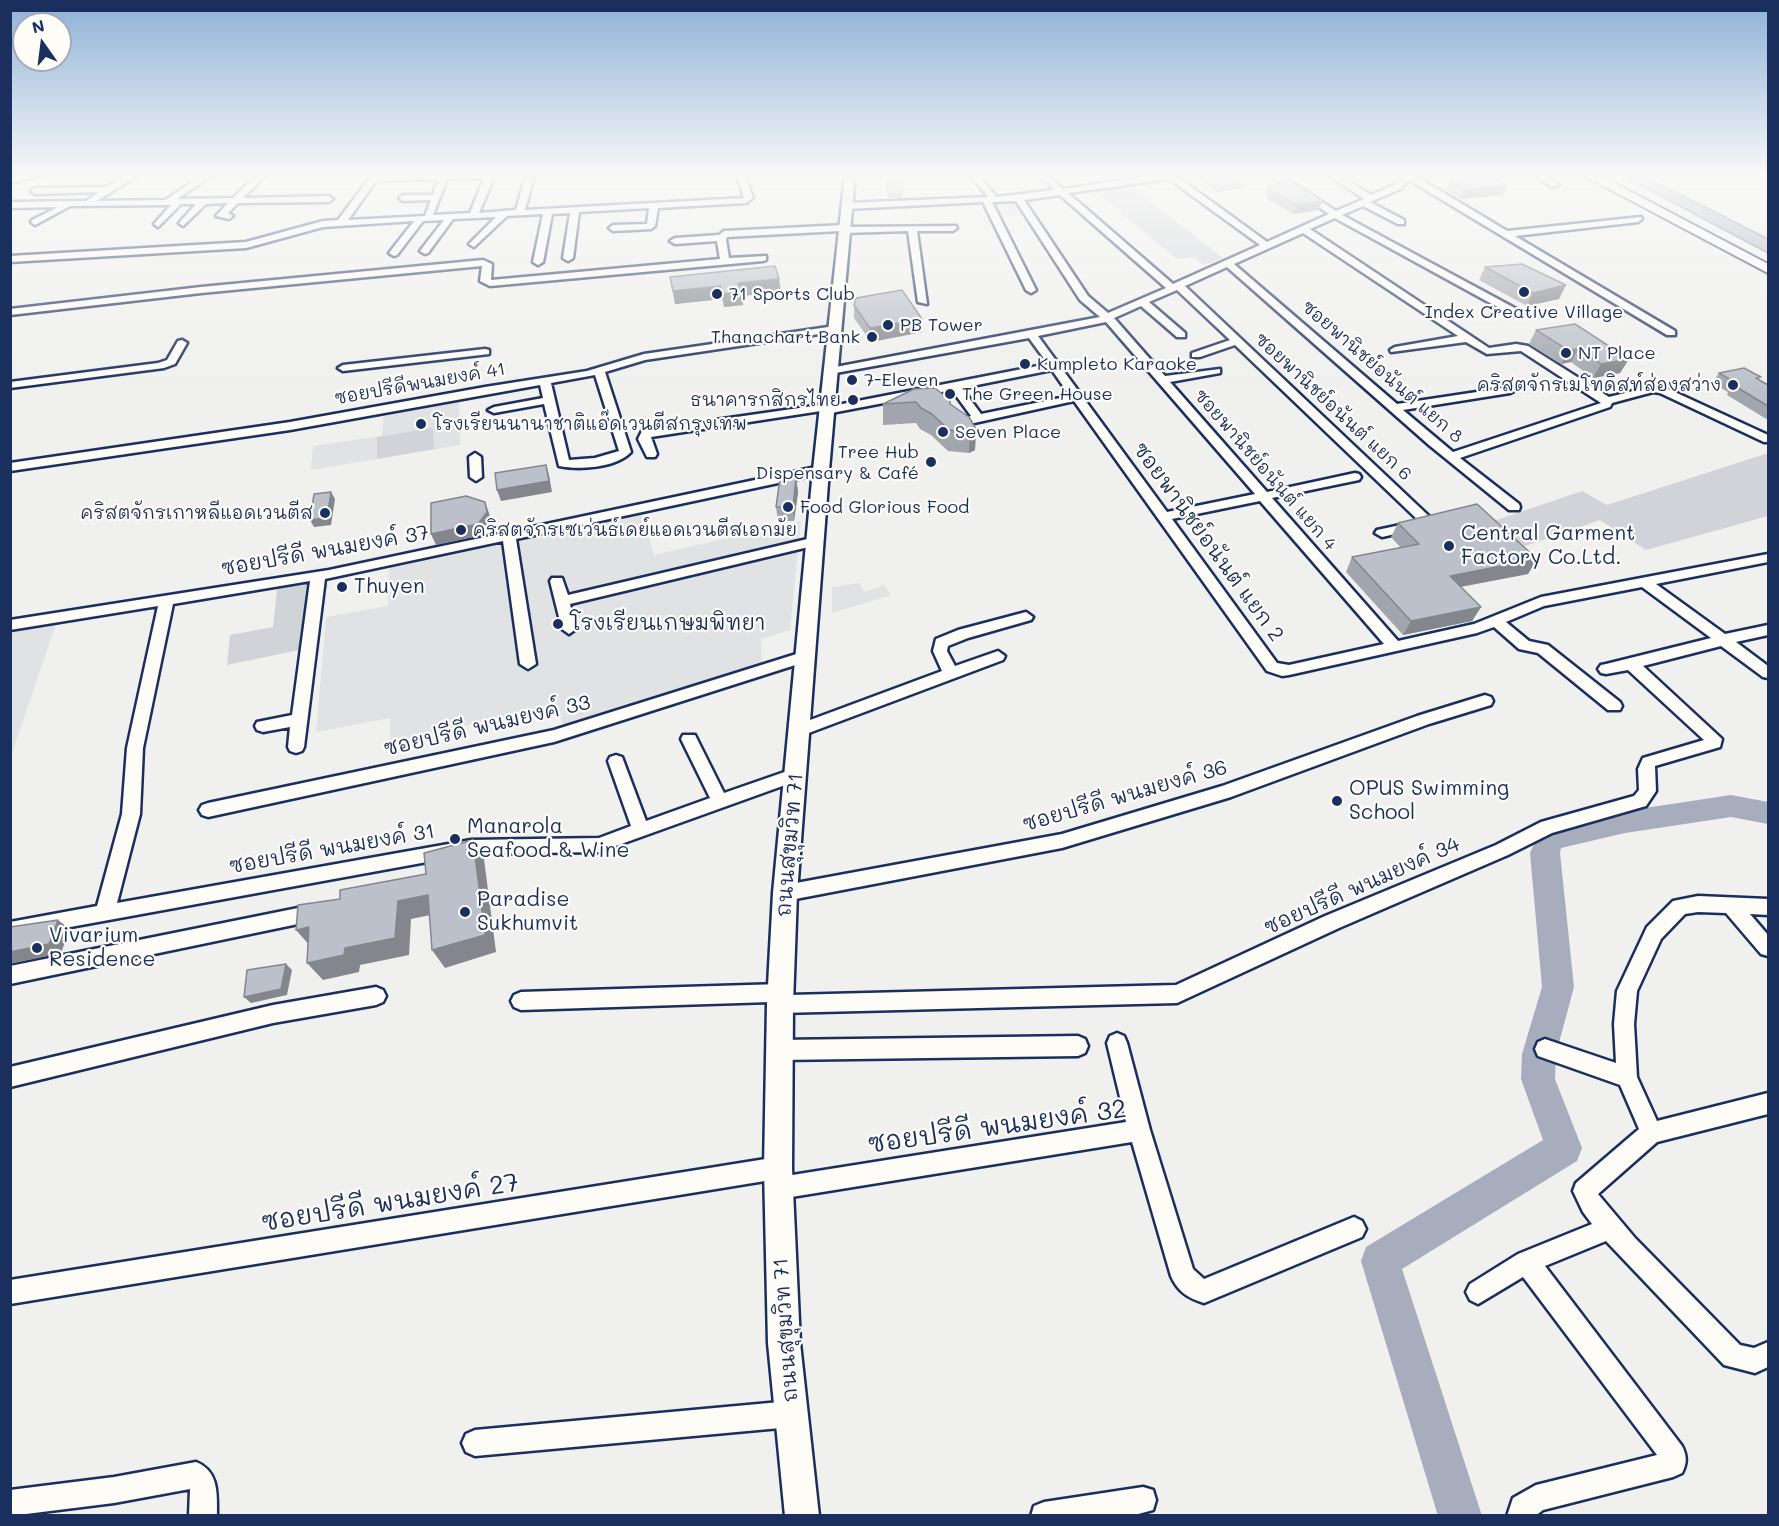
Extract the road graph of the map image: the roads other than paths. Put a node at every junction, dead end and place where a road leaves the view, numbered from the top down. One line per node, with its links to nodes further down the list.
1 (226, 246): 24 (street)
2 (400, 246): 21 (street)
3 (429, 246): 19 (street)
4 (541, 246): 27 (street)
5 (570, 246): 22 (street)
6 (722, 246): 26 (street)
7 (842, 246): 40 (main road, ถนนสุขุมวิท 71)
8 (915, 246): 35 (street)
9 (1011, 246): 33 (street)
10 (1050, 246): 39 (street, ซอยพานิชย์อนันต์ แยก 4)
11 (1128, 246): 32 (street, ซอยพานิชย์อนันต์ แยก 6)
12 (1262, 246): 28 (street)
13 (1329, 246): 44 (street)
14 (1393, 246): 38 (street)
15 (1526, 246): 41 (street)
16 (1724, 246): 29 (highway)
17 (1742, 246): 20 (highway)
18 (1742, 246): 20 (highway)
19 (425, 251)
20 (1751, 251): 25 (highway)
21 (394, 253)
22 (568, 258)
23 (763, 258): 26 (street)
24 (10, 259)
25 (1768, 260)
26 (725, 261): 31 (street)
27 (538, 262)
28 (1228, 262): 32 (street); 63 (street, ซอยพานิชย์อนันต์ แยก 8)
29 (1768, 269)
30 (143, 286): 31 (street)
31 (232, 287): 34 (street); 37 (street)
32 (1176, 287): 36 (street); 45 (street, ซอยพานิชย์อนันต์ แยก 6)
33 (1031, 290)
34 (223, 301)
35 (923, 302)
36 (1143, 302): 39 (street); 43 (street)
37 (10, 312)
38 (1518, 314)
39 (1108, 318): 42 (street); 55 (street, ซอยพานิชย์อนันต์ แยก 4)
40 (835, 329): 52 (street, ซอยปรีดีพนมยงค์ 41); 53 (main road, ถนนสุขุมวิท 71)
41 (1671, 333)
42 (1032, 334): 50 (street, ซอยพานิชย์อนันต์ แยก 2); 53 (street)
43 (1181, 335)
44 (1468, 338): 47 (street); 62 (street)
45 (1237, 341): 49 (street); 79 (street, ซอยพานิชย์อนันต์ แยก 6)
46 (182, 343): 57 (street)
47 (1395, 350)
48 (485, 352): 51 (street)
49 (1196, 355)
50 (1056, 366): 58 (street); 60 (street, ซอยพานิชย์อนันต์ แยก 2)
51 (343, 368)
52 (599, 371): 56 (street, ซอยปรีดีพนมยงค์ 41); 61 (street)
53 (830, 371): 64 (main road, ถนนสุขุมวิท 71)
54 (1216, 371): 55 (street)
55 (1163, 380): 76 (street, ซอยพานิชย์อนันต์ แยก 4)
56 (545, 381): 61 (street); 72 (street, ซอยปรีดีพนมยงค์ 41)
57 (10, 385)
58 (954, 385): 64 (street); 66 (street)
59 (1510, 390): 63 (street)
60 (1079, 397): 66 (street); 78 (street, ซอยพานิชย์อนันต์ แยก 2)
61 (549, 400): 65 (street)
62 (1607, 400): 68 (street); 70 (street)
63 (1394, 408): 70 (street, ซอยพานิชย์อนันต์ แยก 8)
64 (827, 409): 69 (street); 73 (main road, ถนนสุขุมวิท 71)
65 (494, 410)
66 (978, 418): 67 (street)
67 (956, 423)
68 (1768, 439)
69 (651, 454)
70 (1451, 457): 77 (street, ซอยพานิชย์อนันต์ แยก 8)
71 (475, 458): 74 (street)
72 (10, 467)
73 (821, 470): 80 (street, ซอยปรีดี พนมยงค์ 37); 81 (main road, ถนนสุขุมวิท 71)
74 (476, 477)
75 (1355, 477): 76 (street)
76 (1264, 495): 78 (street); 94 (street, ซอยพานิชย์อนันต์ แยก 4)
77 (1514, 507)
78 (1164, 517): 94 (street, ซอยพานิชย์อนันต์ แยก 2)
79 (1382, 533)
80 (508, 537): 83 (street, ซอยปรีดี พนมยงค์ 37); 97 (street)
81 (816, 541): 87 (street); 95 (main road, ถนนสุขุมวิท 71)
82 (1768, 558): 85 (street, ซอยพานิชย์อนันต์ แยก 2)
83 (318, 576): 86 (street, ซอยปรีดี พนมยงค์ 37); 104 (street)
84 (557, 581): 87 (street)
85 (1644, 582): 89 (street, ซอยพานิชย์อนันต์ แยก 2); 93 (street)
86 (166, 601): 90 (street, ซอยปรีดี พนมยงค์ 37); 117 (street)
87 (561, 601): 91 (street)
88 (1026, 617): 101 (street)
89 (1496, 621): 94 (street, ซอยพานิชย์อนันต์ แยก 2); 103 (street)
90 (10, 625)
91 (569, 628)
92 (1768, 630): 93 (street)
93 (1723, 640): 98 (street); 100 (street)
94 (1395, 647)
95 (806, 656): 106 (main road, ถนนสุขุมวิท 71); 112 (street, ซอยปรีดี พนมยงค์ 33)
96 (998, 656): 101 (street)
97 (528, 664)
98 (1631, 664): 99 (street); 123 (street, ซอยปรีดี พนมยงค์ 34)
99 (1606, 669)
100 (1768, 673)
101 (951, 674): 106 (street)
102 (1485, 701): 114 (street, ซอยปรีดี พนมยงค์ 36)
103 (1614, 706)
104 (299, 719): 105 (street); 108 (street)
105 (262, 726)
106 (800, 730): 110 (main road, ถนนสุขุมวิท 71)
107 (689, 739): 111 (street)
108 (296, 747)
109 (616, 761): 113 (street)
110 (796, 774): 111 (street, ซอยปรีดี พนมยงค์ 31); 114 (main road, ถนนสุขุมวิท 71)
111 (720, 802): 113 (street, ซอยปรีดี พนมยงค์ 31)
112 (208, 810)
113 (641, 831): 117 (street, ซอยปรีดี พนมยงค์ 31)
114 (785, 893): 123 (main road, ถนนสุขุมวิท 71)
115 (1730, 905): 116 (street); 120 (street); 130 (street)
116 (1768, 907)
117 (105, 912): 119 (street, ซอยปรีดี พนมยงค์ 31)
118 (298, 916): 121 (street)
119 (10, 930)
120 (1768, 948)
121 (10, 975)
122 (376, 996): 129 (street)
123 (780, 999): 124 (street); 128 (main road, ถนนสุขุมวิท 71)
124 (521, 1001)
125 (1117, 1043): 132 (street)
126 (1078, 1046): 128 (street)
127 (1545, 1049): 130 (street)
128 (779, 1050): 134 (main road, ถนนสุขุมวิท 71)
129 (10, 1077)
130 (1627, 1077): 133 (street)
131 (1768, 1104): 133 (street)
132 (1139, 1130): 134 (street, ซอยปรีดี พนมยงค์ 32); 136 (street, ซอยปรีดี พนมยงค์ 32)
133 (1651, 1133): 135 (street)
134 (778, 1178): 138 (street, ซอยปรีดี พนมยงค์ 27); 141 (main road, ถนนสุขุมวิท 71)
135 (1611, 1228): 137 (street); 140 (street)
136 (1354, 1229)
137 (1526, 1262): 139 (street); 148 (street)
138 (10, 1292)
139 (1478, 1292)
140 (1768, 1354)
141 (791, 1414): 142 (street); 146 (main road, ถนนสุขุมวิท 71)
142 (474, 1443)
143 (1143, 1500): 147 (street)
144 (10, 1504): 145 (street)
145 (203, 1515)
146 (802, 1515)
147 (1044, 1515)
148 (1520, 1515)

